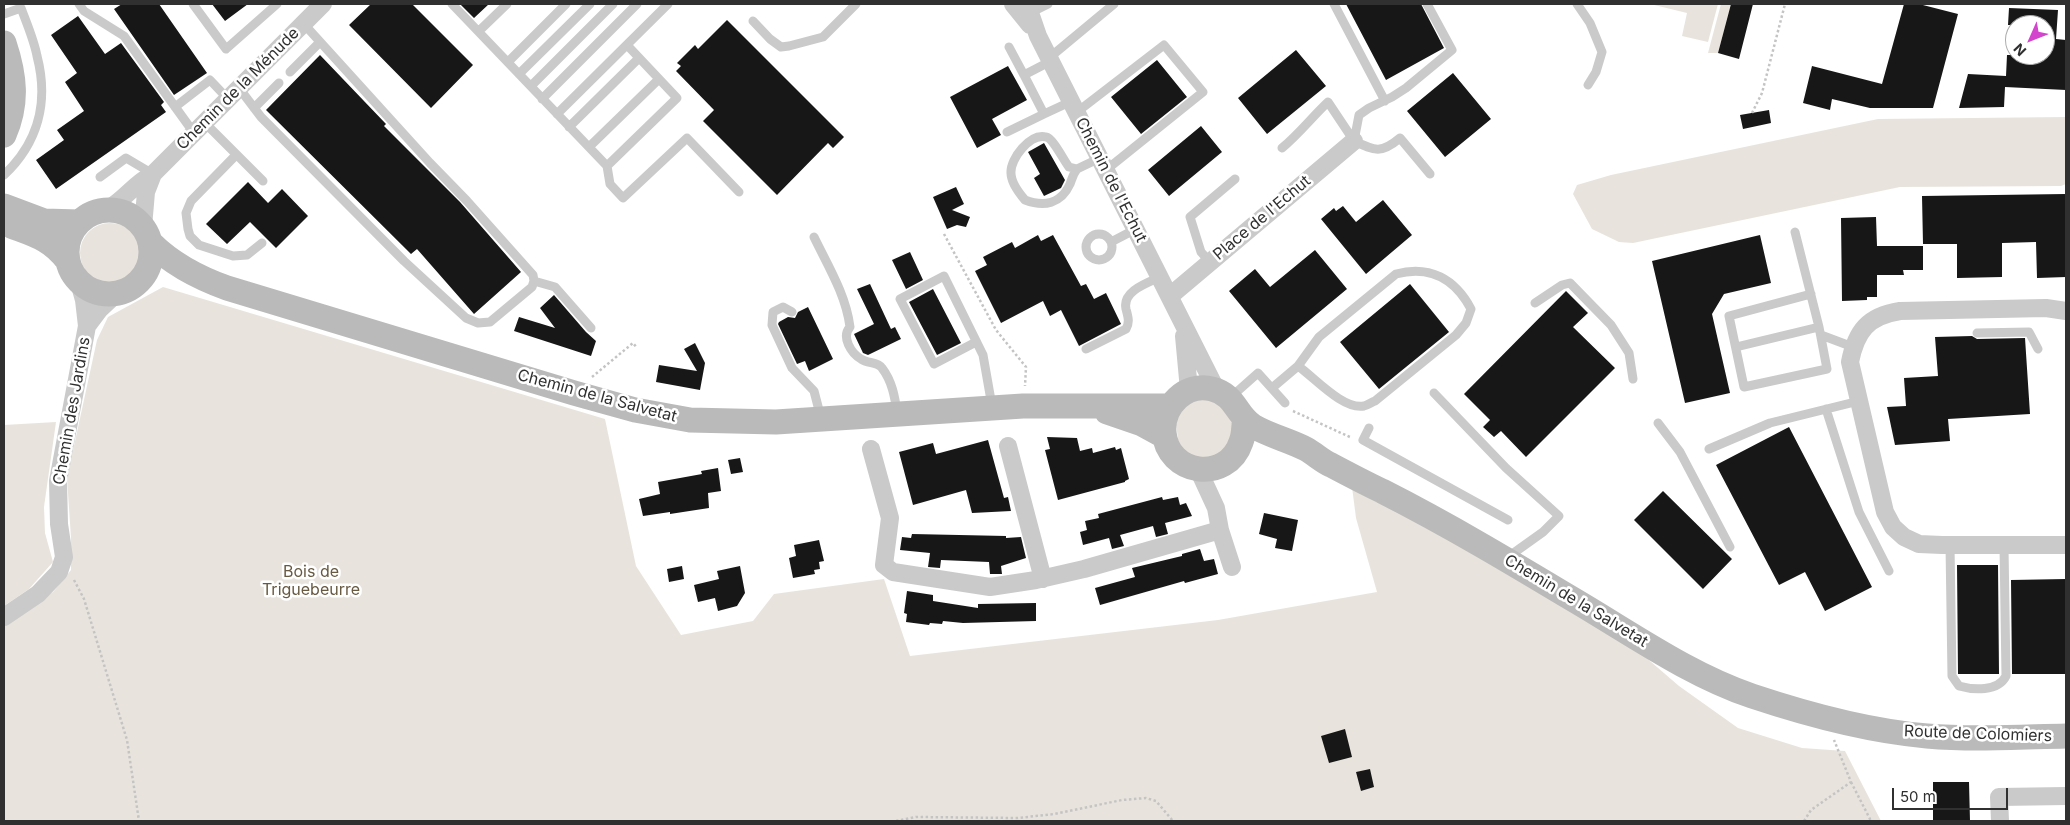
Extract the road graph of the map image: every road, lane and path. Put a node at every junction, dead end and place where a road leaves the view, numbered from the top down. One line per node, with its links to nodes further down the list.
1 (79, 4): 44 (lane)
2 (193, 4): 3 (lane)
3 (277, 4)
4 (323, 4): 24 (street, Chemin de la Ménude)
5 (452, 4): 25 (lane)
6 (507, 4): 25 (lane)
7 (566, 4): 33 (lane)
8 (590, 4): 35 (lane)
9 (613, 4): 39 (lane)
10 (637, 4): 42 (lane)
11 (668, 4): 29 (lane)
12 (856, 4): 23 (lane)
13 (1013, 4): 26 (street, Chemin de l'Echut)
14 (1048, 4): 21 (lane)
15 (1114, 4): 32 (lane)
16 (1334, 4): 43 (lane)
17 (1427, 4): 43 (lane)
18 (1577, 4): 40 (lane)
19 (1785, 4): 47 (path)
20 (24, 6): 22 (lane); 63 (lane)
21 (1029, 8): 26 (street, Chemin de l'Echut)
22 (4, 14)
23 (753, 21)
24 (303, 23): 27 (lane); 41 (street, Chemin de la Ménude)
25 (478, 31): 33 (lane)
26 (1038, 36): 32 (street, Chemin de l'Echut)
27 (320, 42): 34 (lane); 82 (lane)
28 (4, 43): 53 (main road)
29 (627, 45): 31 (lane); 48 (lane)
30 (1009, 48): 36 (lane)
31 (639, 58): 37 (lane); 50 (lane)
32 (1050, 60): 36 (lane); 45 (street, Chemin de l'Echut)
33 (508, 62): 35 (lane)
34 (290, 72)
35 (519, 74): 39 (lane)
36 (1024, 75): 49 (lane)
37 (659, 79): 55 (lane); 59 (lane)
38 (279, 83): 46 (lane)
39 (530, 86): 42 (lane)
40 (1588, 86)
41 (233, 93): 44 (lane); 46 (lane); 51 (street, Chemin de la Ménude)
42 (542, 98): 48 (lane)
43 (1385, 101): 54 (lane)
44 (175, 107): 51 (lane)
45 (1074, 107): 49 (lane); 58 (street, Chemin de l'Echut); 58 (lane)
46 (254, 108): 82 (lane)
47 (1752, 113)
48 (557, 114): 50 (lane)
49 (1044, 114): 52 (lane)
50 (569, 127): 55 (lane)
51 (199, 128): 57 (lane); 61 (street, Chemin de la Ménude)
52 (1007, 132)
53 (4, 135)
54 (1354, 141): 56 (lane); 62 (lane); 80 (street, Place de l'Echut)
55 (589, 147): 59 (lane)
56 (1282, 148)
57 (236, 154): 66 (lane); 78 (lane)
58 (1103, 164): 60 (lane); 72 (street, Chemin de l'Echut)
59 (608, 166): 67 (lane)
60 (1077, 169): 60 (lane)
61 (153, 174): 64 (lane); 69 (street, Chemin de la Ménude); 75 (street, Chemin de la Ménude)
62 (1430, 174)
63 (4, 175)
64 (100, 177)
65 (1235, 179): 80 (lane)
66 (263, 181)
67 (739, 192)
68 (4, 206): 70 (main road)
69 (108, 209): 70 (main road); 75 (main road)
70 (79, 222): 79 (main road)
71 (4, 224): 79 (main road)
72 (1136, 229): 77 (lane); 81 (street, Chemin de l'Echut)
73 (1795, 232): 86 (lane)
74 (944, 234): 113 (path)
75 (147, 235): 84 (main road, Chemin de la Salvetat); 85 (main road)
76 (814, 237): 117 (lane)
77 (1111, 242)
78 (262, 243)
79 (67, 260): 83 (main road)
80 (1210, 262): 88 (street, Place de l'Echut)
81 (1160, 277): 88 (street, Chemin de l'Echut); 101 (lane)
82 (534, 281): 94 (lane)
83 (79, 282): 87 (main road); 93 (street, Chemin des Jardins)
84 (210, 282): 85 (main road, Chemin de la Salvetat); 107 (main road, Chemin de la Salvetat)
85 (138, 283): 87 (main road)
86 (1811, 294): 95 (lane); 98 (lane)
87 (115, 295): 93 (street, Chemin des Jardins)
88 (1170, 296): 92 (street, Chemin de l'Echut)
89 (1535, 303): 104 (lane)
90 (2066, 311): 99 (street)
91 (792, 312): 118 (lane)
92 (1183, 325): 106 (street, Chemin de l'Echut); 109 (street, Chemin de l'Echut)
93 (86, 326): 136 (street, Chemin des Jardins)
94 (591, 328)
95 (1820, 331): 98 (lane); 98 (lane); 99 (lane)
96 (1977, 332): 102 (lane)
97 (976, 342): 97 (lane); 115 (lane)
98 (1736, 347)
99 (1853, 347): 110 (street)
100 (637, 348): 107 (path)
101 (1086, 349)
102 (2038, 349)
103 (1298, 366): 103 (lane); 105 (lane)
104 (1633, 379)
105 (1272, 388): 109 (lane); 111 (lane)
106 (1189, 390): 109 (main road); 114 (main road)
107 (574, 393): 118 (main road, Chemin de la Salvetat)
108 (1434, 393): 135 (lane)
109 (1224, 394): 119 (main road, Chemin de la Salvetat)
110 (1859, 401): 116 (lane); 131 (street)
111 (1285, 403): 123 (path)
112 (1086, 405): 113 (main road, Chemin de la Salvetat); 114 (main road, Chemin de la Salvetat); 122 (main road, Chemin de la Salvetat)
113 (1023, 406): 115 (main road, Chemin de la Salvetat)
114 (1170, 406): 122 (main road)
115 (992, 408): 117 (main road, Chemin de la Salvetat)
116 (1826, 409): 126 (lane); 138 (lane)
117 (897, 414): 118 (main road, Chemin de la Salvetat)
118 (822, 419)
119 (1244, 419): 127 (main road); 128 (main road, Chemin de la Salvetat)
120 (1658, 423): 134 (lane)
121 (1369, 428): 123 (lane)
122 (1164, 436): 127 (main road)
123 (1363, 440): 129 (lane)
124 (1008, 446): 139 (street)
125 (871, 449): 139 (street)
126 (1709, 449)
127 (1217, 463): 128 (main road, Chemin de la Salvetat); 130 (street)
128 (1328, 464): 135 (main road, Chemin de la Salvetat)
129 (1508, 520)
130 (1220, 530): 137 (street); 139 (street)
131 (1950, 545): 133 (street); 133 (lane)
132 (2066, 545): 133 (street)
133 (2004, 546)
134 (1730, 547)
135 (1505, 559): 141 (main road, Chemin de la Salvetat)
136 (62, 566): 140 (street); 145 (path)
137 (1232, 567)
138 (1889, 571)
139 (1043, 579)
140 (4, 617)
141 (1828, 719): 142 (main road, Route de Colomiers); 143 (path)
142 (2066, 736)
143 (1852, 782): 148 (path); 149 (path)
144 (2066, 796): 150 (street)
145 (140, 821)
146 (896, 821): 147 (path)
147 (1173, 821)
148 (1804, 821)
149 (1871, 821)
150 (2000, 821)

